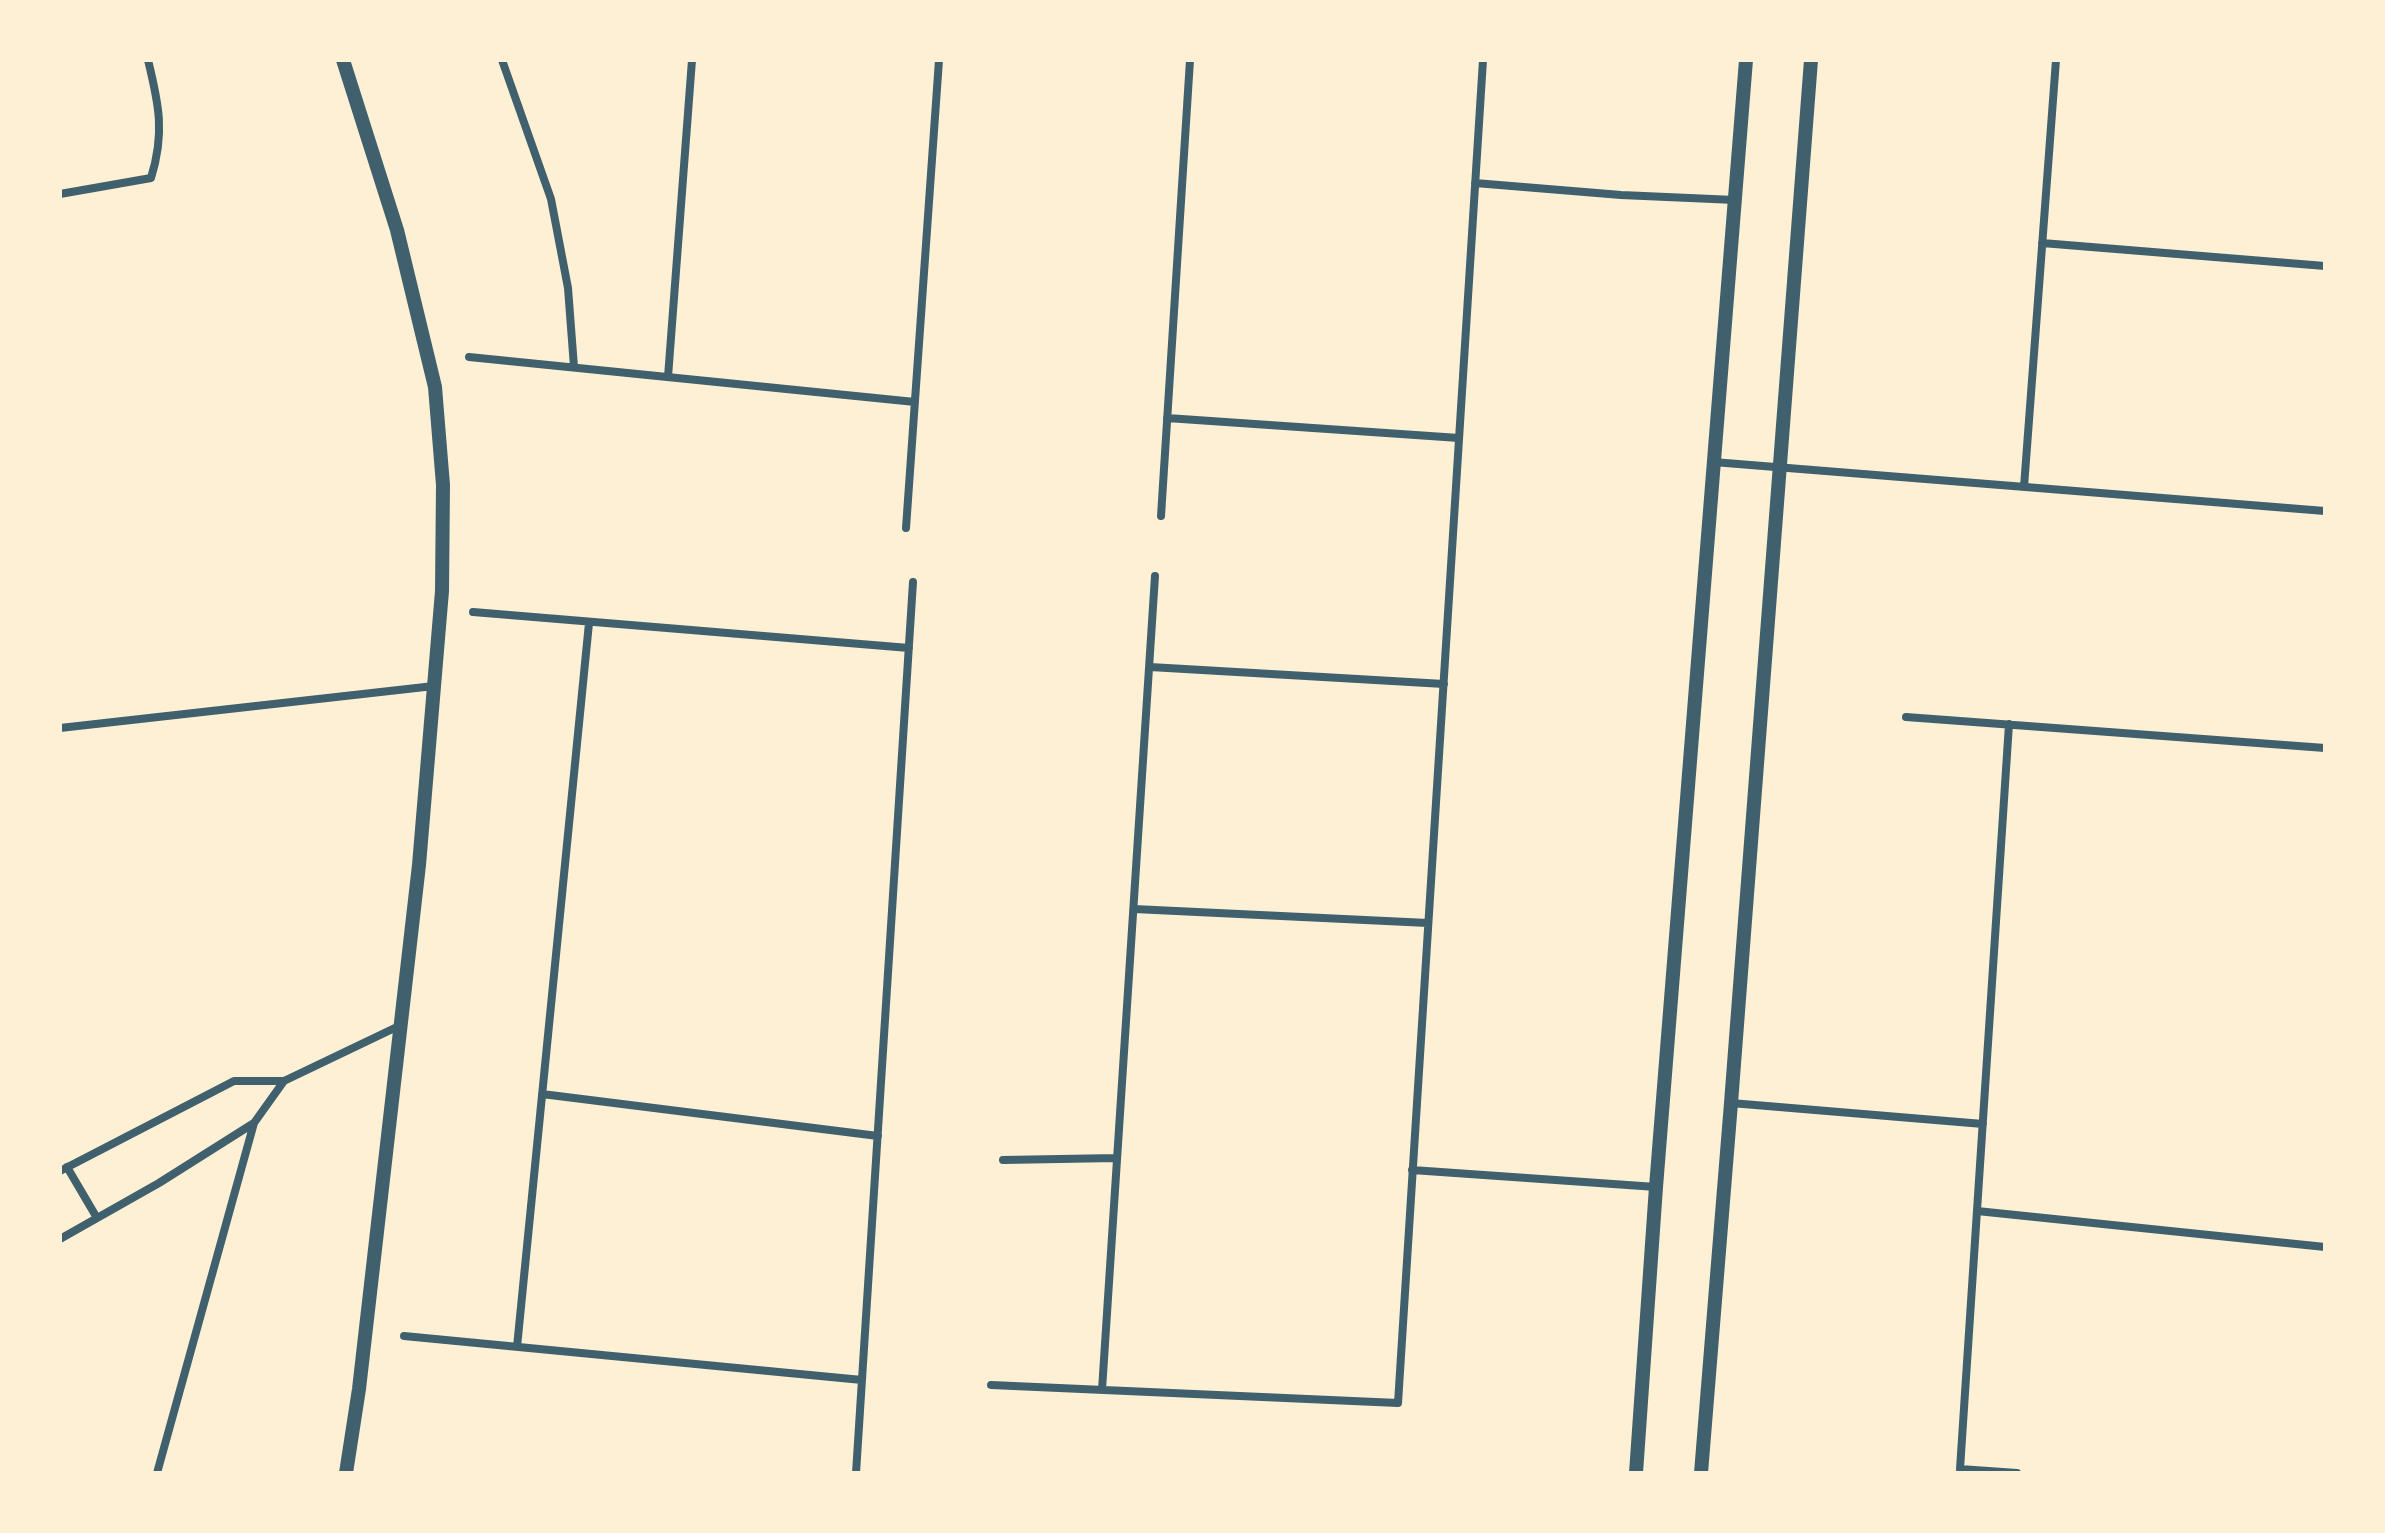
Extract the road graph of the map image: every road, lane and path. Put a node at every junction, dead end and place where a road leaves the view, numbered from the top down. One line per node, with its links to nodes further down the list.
1 (148, 60): 12 (street)
2 (343, 60): 35 (street)
3 (502, 60): 17 (street)
4 (692, 60): 18 (street)
5 (939, 60): 19 (street)
6 (1190, 60): 20 (street)
7 (1483, 60): 11 (street)
8 (1746, 60): 13 (street)
9 (1811, 60): 23 (street)
10 (2056, 60): 14 (street)
11 (1475, 183): 13 (street); 21 (street)
12 (60, 194)
13 (1735, 200): 22 (street)
14 (2042, 243): 15 (street); 24 (street)
15 (2325, 266)
16 (469, 357): 17 (street)
17 (574, 367): 18 (street)
18 (668, 377): 19 (street)
19 (915, 402): 27 (street)
20 (1167, 418): 21 (street); 26 (street)
21 (1459, 438): 34 (street)
22 (1713, 462): 23 (street); 53 (street)
23 (1780, 468): 24 (street); 45 (street)
24 (2024, 487): 25 (street)
25 (2325, 511)
26 (1161, 516)
27 (906, 528)
28 (1155, 576): 33 (street)
29 (913, 582): 32 (street)
30 (473, 612): 31 (street)
31 (589, 623): 32 (street); 44 (street)
32 (909, 648): 48 (street)
33 (1150, 667): 34 (street); 40 (street)
34 (1444, 684): 41 (street)
35 (434, 686): 38 (street); 42 (street)
36 (1906, 717): 37 (street)
37 (2009, 724): 39 (street); 47 (street)
38 (60, 728)
39 (2325, 748)
40 (1134, 909): 41 (street); 49 (street)
41 (1428, 923): 52 (street)
42 (402, 1024): 43 (street); 64 (street)
43 (284, 1081): 46 (street); 51 (street)
44 (542, 1094): 48 (street); 59 (street)
45 (1731, 1103): 47 (street); 67 (street)
46 (254, 1123): 55 (street); 63 (street)
47 (1983, 1124): 54 (street)
48 (878, 1136): 60 (street)
49 (1116, 1158): 50 (street); 62 (street)
50 (1003, 1160)
51 (64, 1169): 55 (street)
52 (1412, 1170): 53 (street); 62 (street)
53 (1656, 1187): 66 (street)
54 (1977, 1211): 57 (street); 68 (street)
55 (97, 1218): 56 (street)
56 (60, 1239)
57 (2325, 1247)
58 (404, 1336): 59 (street)
59 (517, 1347): 60 (street)
60 (862, 1380): 65 (street)
61 (991, 1385): 62 (street)
62 (1102, 1390)
63 (157, 1473)
64 (346, 1473)
65 (856, 1473)
66 (1636, 1473)
67 (1701, 1473)
68 (2017, 1473)

